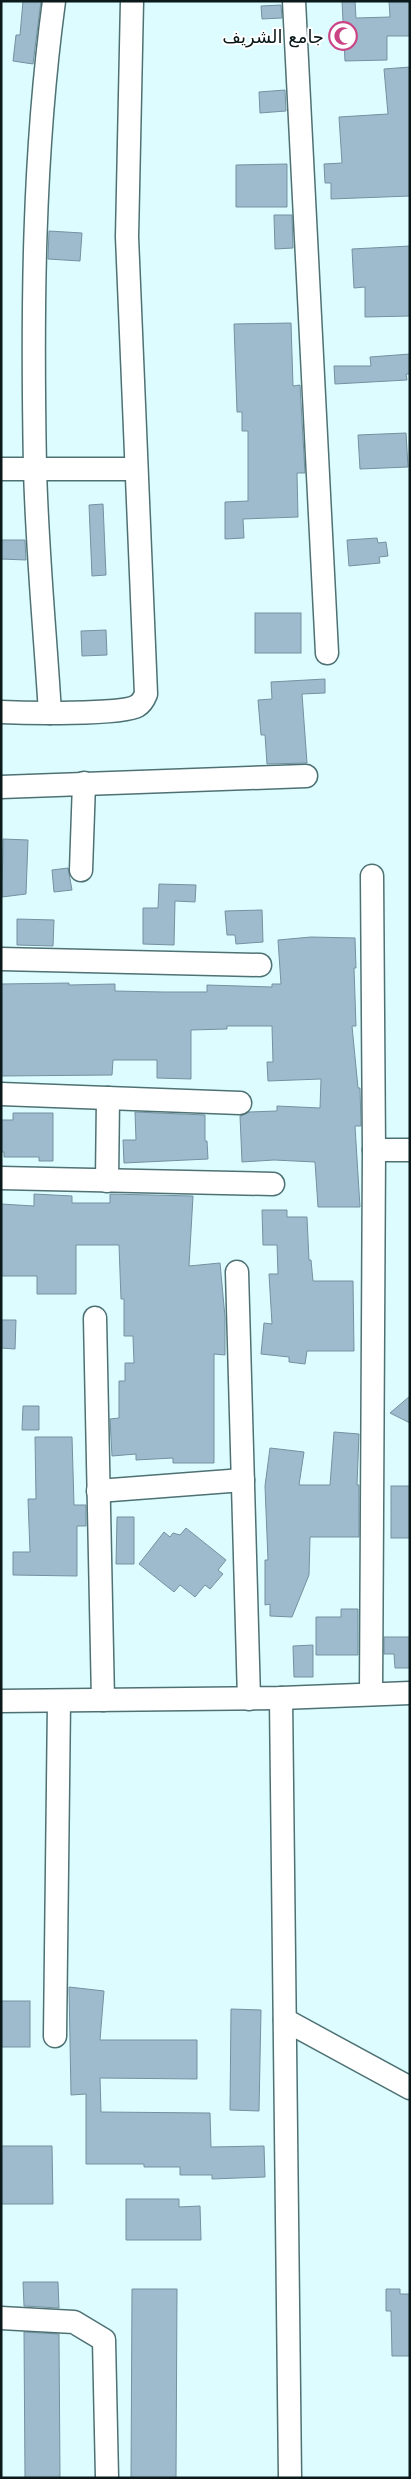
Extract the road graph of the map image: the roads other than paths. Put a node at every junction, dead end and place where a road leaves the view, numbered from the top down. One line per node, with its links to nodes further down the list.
1 (54, 1): 4 (street)
2 (132, 1): 5 (street)
3 (294, 1): 7 (street)
4 (35, 469): 5 (street); 6 (street); 9 (street)
5 (136, 469): 9 (street)
6 (1, 470)
7 (327, 653)
8 (1, 712): 9 (street)
9 (50, 713)
10 (306, 776): 11 (street)
11 (84, 783): 12 (street); 13 (street)
12 (1, 787)
13 (81, 870)
14 (372, 876): 20 (street)
15 (1, 960): 16 (street)
16 (260, 965)
17 (1, 1094): 18 (street)
18 (108, 1098): 19 (street); 23 (street)
19 (240, 1103)
20 (374, 1150): 21 (street); 30 (street)
21 (410, 1150)
22 (1, 1178): 23 (street)
23 (107, 1180): 24 (street)
24 (273, 1184)
25 (237, 1272): 27 (street)
26 (94, 1318): 28 (street)
27 (243, 1480): 28 (street); 32 (street)
28 (98, 1491): 33 (street)
29 (410, 1693): 30 (street)
30 (371, 1694): 31 (street)
31 (281, 1698): 32 (street); 36 (street)
32 (249, 1699): 33 (street)
33 (103, 1700): 35 (street)
34 (1, 1701): 35 (street)
35 (59, 1701): 37 (street)
36 (285, 2020): 38 (street); 41 (street)
37 (55, 2036)
38 (410, 2088)
39 (1, 2318): 40 (street)
40 (107, 2478)
41 (290, 2478)

